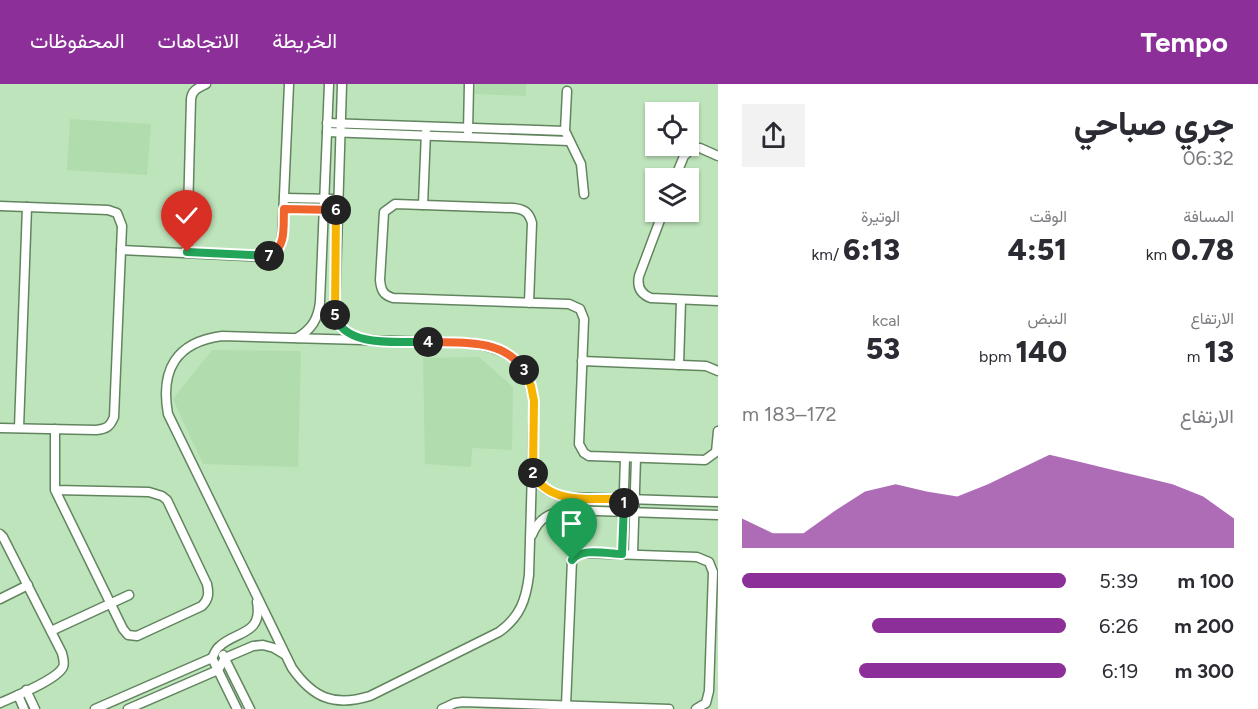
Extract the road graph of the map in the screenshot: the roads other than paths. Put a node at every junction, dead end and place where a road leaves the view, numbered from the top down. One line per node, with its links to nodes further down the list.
1 (206, 84): 28 (street)
2 (289, 84): 17 (street)
3 (329, 84): 8 (street)
4 (342, 84): 7 (street)
5 (469, 84): 11 (street)
6 (567, 92): 10 (street)
7 (341, 123): 8 (street); 9 (street); 12 (street)
8 (327, 128): 12 (street); 18 (street)
9 (426, 131): 11 (street); 12 (street); 20 (street)
10 (565, 131): 11 (street); 13 (street)
11 (468, 132): 13 (street)
12 (340, 133): 19 (street)
13 (569, 141): 16 (street)
14 (718, 156): 15 (street)
15 (679, 168)
16 (584, 194)
17 (284, 198): 18 (street); 23 (street)
18 (324, 199): 19 (street); 24 (street)
19 (337, 199): 25 (street)
20 (423, 205): 31 (street); 31 (street)
21 (0, 206): 22 (street)
22 (27, 207): 27 (street); 38 (street)
23 (284, 209): 24 (street); 28 (street)
24 (324, 210): 25 (street); 32 (street)
25 (336, 210): 33 (street)
26 (659, 222): 29 (street)
27 (121, 250): 28 (street); 39 (street)
28 (187, 252)
29 (681, 300): 30 (street); 35 (street)
30 (718, 301)
31 (529, 303): 34 (street)
32 (296, 338): 33 (street); 56 (street)
33 (369, 341): 43 (street)
34 (582, 361): 35 (street); 41 (street)
35 (679, 365): 36 (street)
36 (718, 371)
37 (0, 428): 38 (street)
38 (19, 428): 39 (street)
39 (55, 429): 44 (street)
40 (718, 431): 42 (street)
41 (625, 458): 42 (street); 45 (street)
42 (636, 458): 46 (street)
43 (532, 470): 45 (street); 52 (street)
44 (55, 490): 59 (street); 59 (street)
45 (624, 499): 46 (street); 48 (street)
46 (635, 499): 47 (street); 49 (street)
47 (718, 502)
48 (624, 512): 49 (street); 52 (street); 53 (street)
49 (634, 513): 50 (street); 54 (street)
50 (718, 515)
51 (0, 534): 55 (street)
52 (530, 538): 62 (street)
53 (622, 554): 54 (street); 69 (street)
54 (633, 554): 78 (street)
55 (28, 585): 58 (street); 60 (street)
56 (255, 592): 61 (street); 62 (street)
57 (129, 595): 59 (street)
58 (0, 599)
59 (110, 603): 60 (street)
60 (51, 632): 66 (street)
61 (219, 646): 63 (street); 64 (street)
62 (286, 656): 64 (street)
63 (212, 658): 65 (street); 72 (street)
64 (225, 658): 65 (street); 75 (street)
65 (218, 670): 73 (street); 74 (street)
66 (26, 690): 67 (street); 71 (street)
67 (18, 695): 68 (street); 70 (street)
68 (0, 703)
69 (566, 706): 76 (street); 77 (street)
70 (24, 709)
71 (35, 709)
72 (95, 709)
73 (128, 709)
74 (237, 709)
75 (249, 709)
76 (442, 709)
77 (669, 709)
78 (696, 709)

